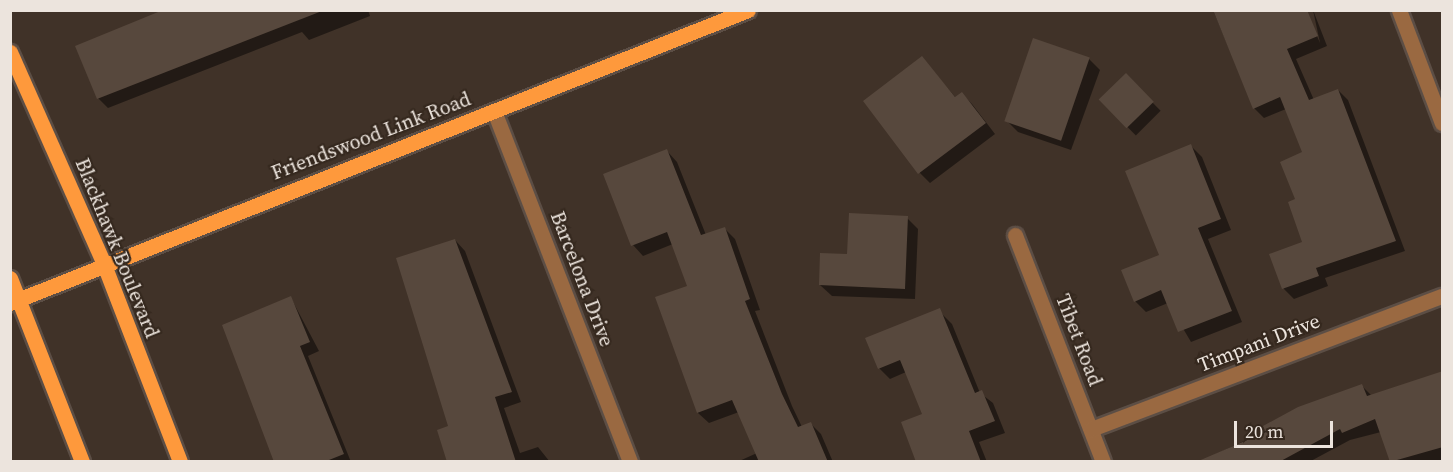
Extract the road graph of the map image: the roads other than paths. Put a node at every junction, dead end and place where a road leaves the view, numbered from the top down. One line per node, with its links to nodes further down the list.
1 (748, 10): 4 (main road, Friendswood Link Road)
2 (1399, 10): 5 (street)
3 (10, 52): 7 (main road, Blackhawk Boulevard)
4 (494, 111): 7 (main road, Friendswood Link Road); 14 (street, Barcelona Drive)
5 (1443, 123)
6 (1015, 235): 11 (street, Tibet Road)
7 (103, 262): 10 (main road, Friendswood Link Road); 13 (main road, Blackhawk Boulevard)
8 (10, 278): 10 (main road)
9 (1443, 296): 11 (street, Timpani Drive)
10 (15, 302): 12 (main road)
11 (1091, 429): 15 (street, Tibet Road)
12 (82, 462)
13 (180, 462)
14 (630, 462)
15 (1103, 462)

